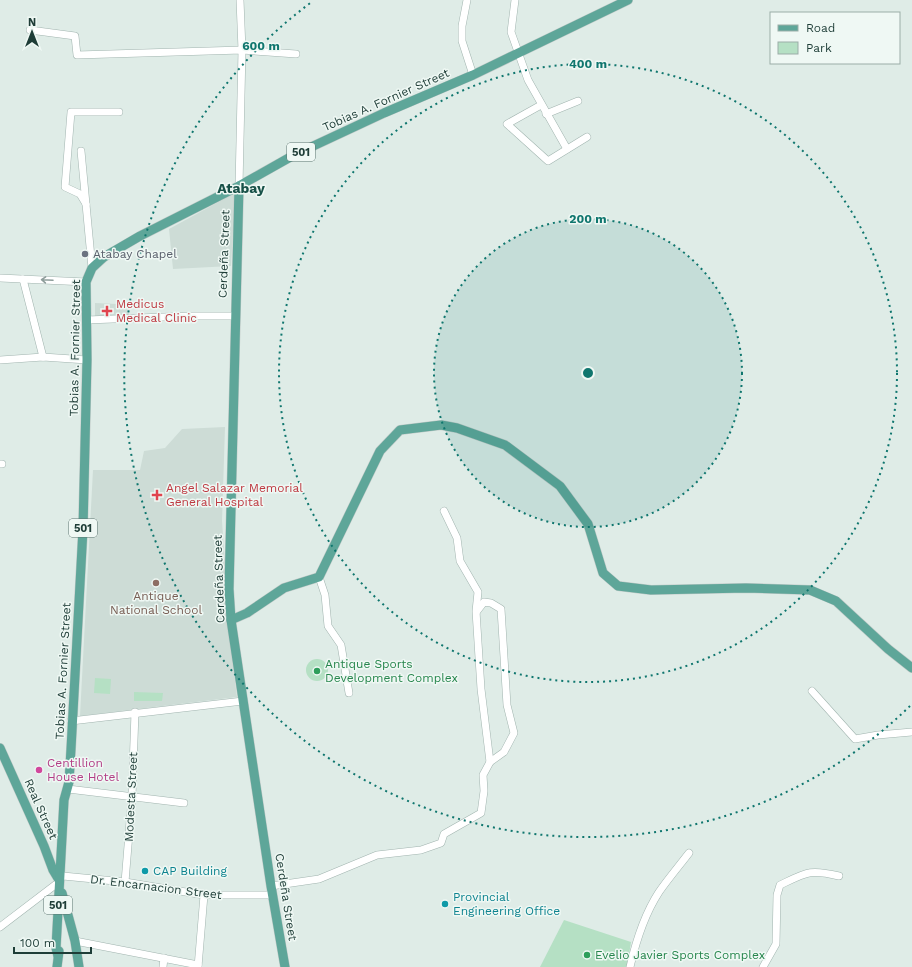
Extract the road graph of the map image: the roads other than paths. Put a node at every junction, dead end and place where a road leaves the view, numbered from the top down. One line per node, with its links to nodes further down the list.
1 (240, 0): 6 (street)
2 (467, 0): 9 (street)
3 (515, 0): 7 (street)
4 (628, 0): 7 (main road, 501)
5 (30, 30): 6 (street)
6 (242, 50): 8 (street); 17 (street)
7 (520, 53): 9 (main road, Tobias A. Fornier Street / 501); 11 (street)
8 (296, 54)
9 (472, 75): 17 (main road, Tobias A. Fornier Street / 501)
10 (578, 101): 13 (street)
11 (541, 104): 13 (street); 15 (street)
12 (119, 112): 18 (street)
13 (546, 114): 15 (street)
14 (587, 136): 15 (street)
15 (567, 149)
16 (81, 151): 18 (street)
17 (239, 186): 19 (main road, Tobias A. Fornier Street / 501); 23 (main road, Cerdeña Street)
18 (86, 204): 19 (street)
19 (92, 268): 22 (main road, Tobias A. Fornier Street / 501)
20 (0, 278): 21 (street)
21 (23, 279): 22 (street, one-way to 21); 25 (street)
22 (86, 282): 24 (main road, Tobias A. Fornier Street / 501)
23 (234, 316): 24 (street); 31 (main road, Cerdeña Street)
24 (87, 320): 27 (main road, Tobias A. Fornier Street / 501)
25 (43, 357): 26 (street); 27 (street)
26 (0, 360)
27 (87, 360): 37 (main road, Tobias A. Fornier Street / 501)
28 (444, 511): 30 (street)
29 (319, 577): 31 (main road); 32 (main road); 34 (street)
30 (476, 611): 40 (street); 40 (street)
31 (231, 620): 35 (main road, Cerdeña Street)
32 (912, 668)
33 (812, 691): 38 (street)
34 (349, 693)
35 (243, 701): 36 (street); 50 (main road, Cerdeña Street)
36 (135, 712): 37 (street); 42 (street, Modesta Street)
37 (72, 721): 41 (main road, Tobias A. Fornier Street / 501)
38 (912, 732)
39 (0, 748): 44 (main road, Real Street)
40 (490, 762): 50 (street, Dr. Encarnacion Street)
41 (68, 789): 42 (street); 46 (main road, Tobias A. Fornier Street / 501)
42 (132, 797): 43 (street); 49 (street, Modesta Street)
43 (184, 803)
44 (44, 846): 46 (main road); 48 (main road, Real Street)
45 (689, 853): 62 (street)
46 (63, 855): 48 (main road, Tobias A. Fornier Street / 501)
47 (839, 876): 63 (street)
48 (61, 879): 49 (street, Dr. Encarnacion Street); 51 (main road, Tobias A. Fornier Street / 501); 53 (street); 55 (main road, Tobias A. Fornier Street / 501)
49 (125, 882): 52 (street, Dr. Encarnacion Street)
50 (272, 891): 52 (street, Dr. Encarnacion Street); 61 (main road, Cerdeña Street)
51 (62, 893): 54 (main road); 55 (main road, Tobias A. Fornier Street / 501)
52 (204, 895): 57 (street)
53 (0, 927)
54 (75, 941): 56 (street); 59 (main road)
55 (58, 956): 58 (main road, Tobias A. Fornier Street / 501)
56 (164, 958): 57 (street); 60 (street)
57 (198, 966)
58 (57, 967)
59 (79, 967)
60 (162, 967)
61 (285, 967)
62 (630, 967)
63 (763, 967)

